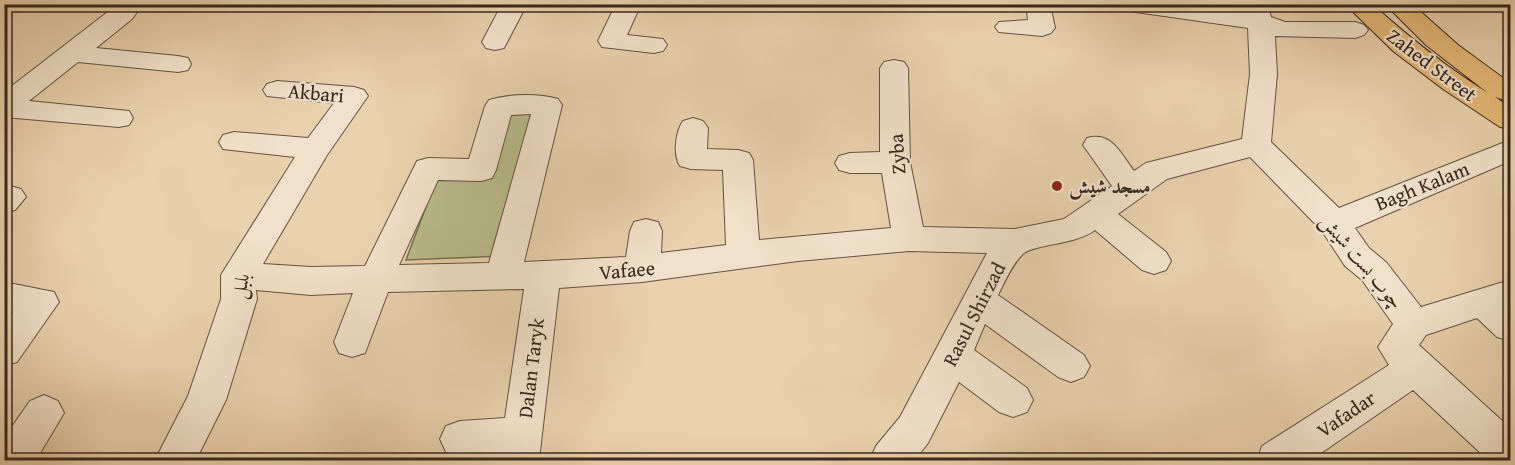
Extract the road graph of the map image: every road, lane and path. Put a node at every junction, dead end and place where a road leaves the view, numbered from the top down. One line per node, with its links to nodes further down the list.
1 (131, 4): 12 (street)
2 (515, 4): 10 (street)
3 (628, 4): 11 (street)
4 (1038, 4): 9 (street)
5 (1129, 4): 7 (street)
6 (1397, 4): 16 (main road, Zahed Street)
7 (1258, 13): 8 (street); 24 (street)
8 (1356, 17): 20 (main road, Zahed Street)
9 (1008, 27)
10 (495, 42)
11 (654, 45)
12 (72, 53): 13 (street); 18 (street)
13 (178, 64)
14 (894, 68): 27 (street, Zyba)
15 (277, 90): 17 (street, Akbari)
16 (1510, 95)
17 (354, 96): 25 (street, بلبل)
18 (4, 107): 19 (street)
19 (119, 118)
20 (1510, 120)
21 (693, 128): 35 (street)
22 (234, 142): 25 (street)
23 (1098, 145): 29 (street)
24 (1256, 145): 29 (street, Rasul Shirzad); 31 (street, چوب بست شیش)
25 (316, 149): 38 (street, بلبل)
26 (1510, 150): 31 (street, Bagh Kalam)
27 (895, 162): 28 (street); 33 (street, Zyba)
28 (850, 163)
29 (1131, 189): 30 (street, Rasul Shirzad)
30 (1096, 213): 34 (street, Rasul Shirzad); 36 (street)
31 (1315, 214): 45 (street, چوب بست شیش)
32 (646, 231): 37 (street)
33 (909, 239): 34 (street, Vafaee); 35 (street, Vafaee)
34 (1015, 241): 44 (street, Rasul Shirzad)
35 (742, 256): 37 (street, Vafaee)
36 (1154, 261)
37 (642, 269): 40 (street, Vafaee)
38 (238, 275): 41 (street, Vafaee); 58 (street, بلبل)
39 (503, 276): 40 (street, Vafaee); 41 (street, Vafaee); 41 (street)
40 (543, 276): 55 (street, Dalan Taryk)
41 (376, 278): 47 (street)
42 (4, 296): 48 (street)
43 (1496, 298): 45 (street); 46 (street)
44 (978, 300): 49 (street, Rasul Shirzad); 50 (street)
45 (1413, 324): 51 (street, چوب بست شیش)
46 (1510, 326)
47 (351, 342)
48 (4, 351)
49 (953, 356): 52 (street); 59 (street, Rasul Shirzad)
50 (1071, 366)
51 (1415, 368): 56 (street, چوب بست شیش); 60 (street, Vafadar)
52 (1013, 400)
53 (44, 413): 57 (street)
54 (460, 439): 55 (street)
55 (521, 448)
56 (1510, 454)
57 (14, 460)
58 (175, 460)
59 (891, 460)
60 (1277, 460)

